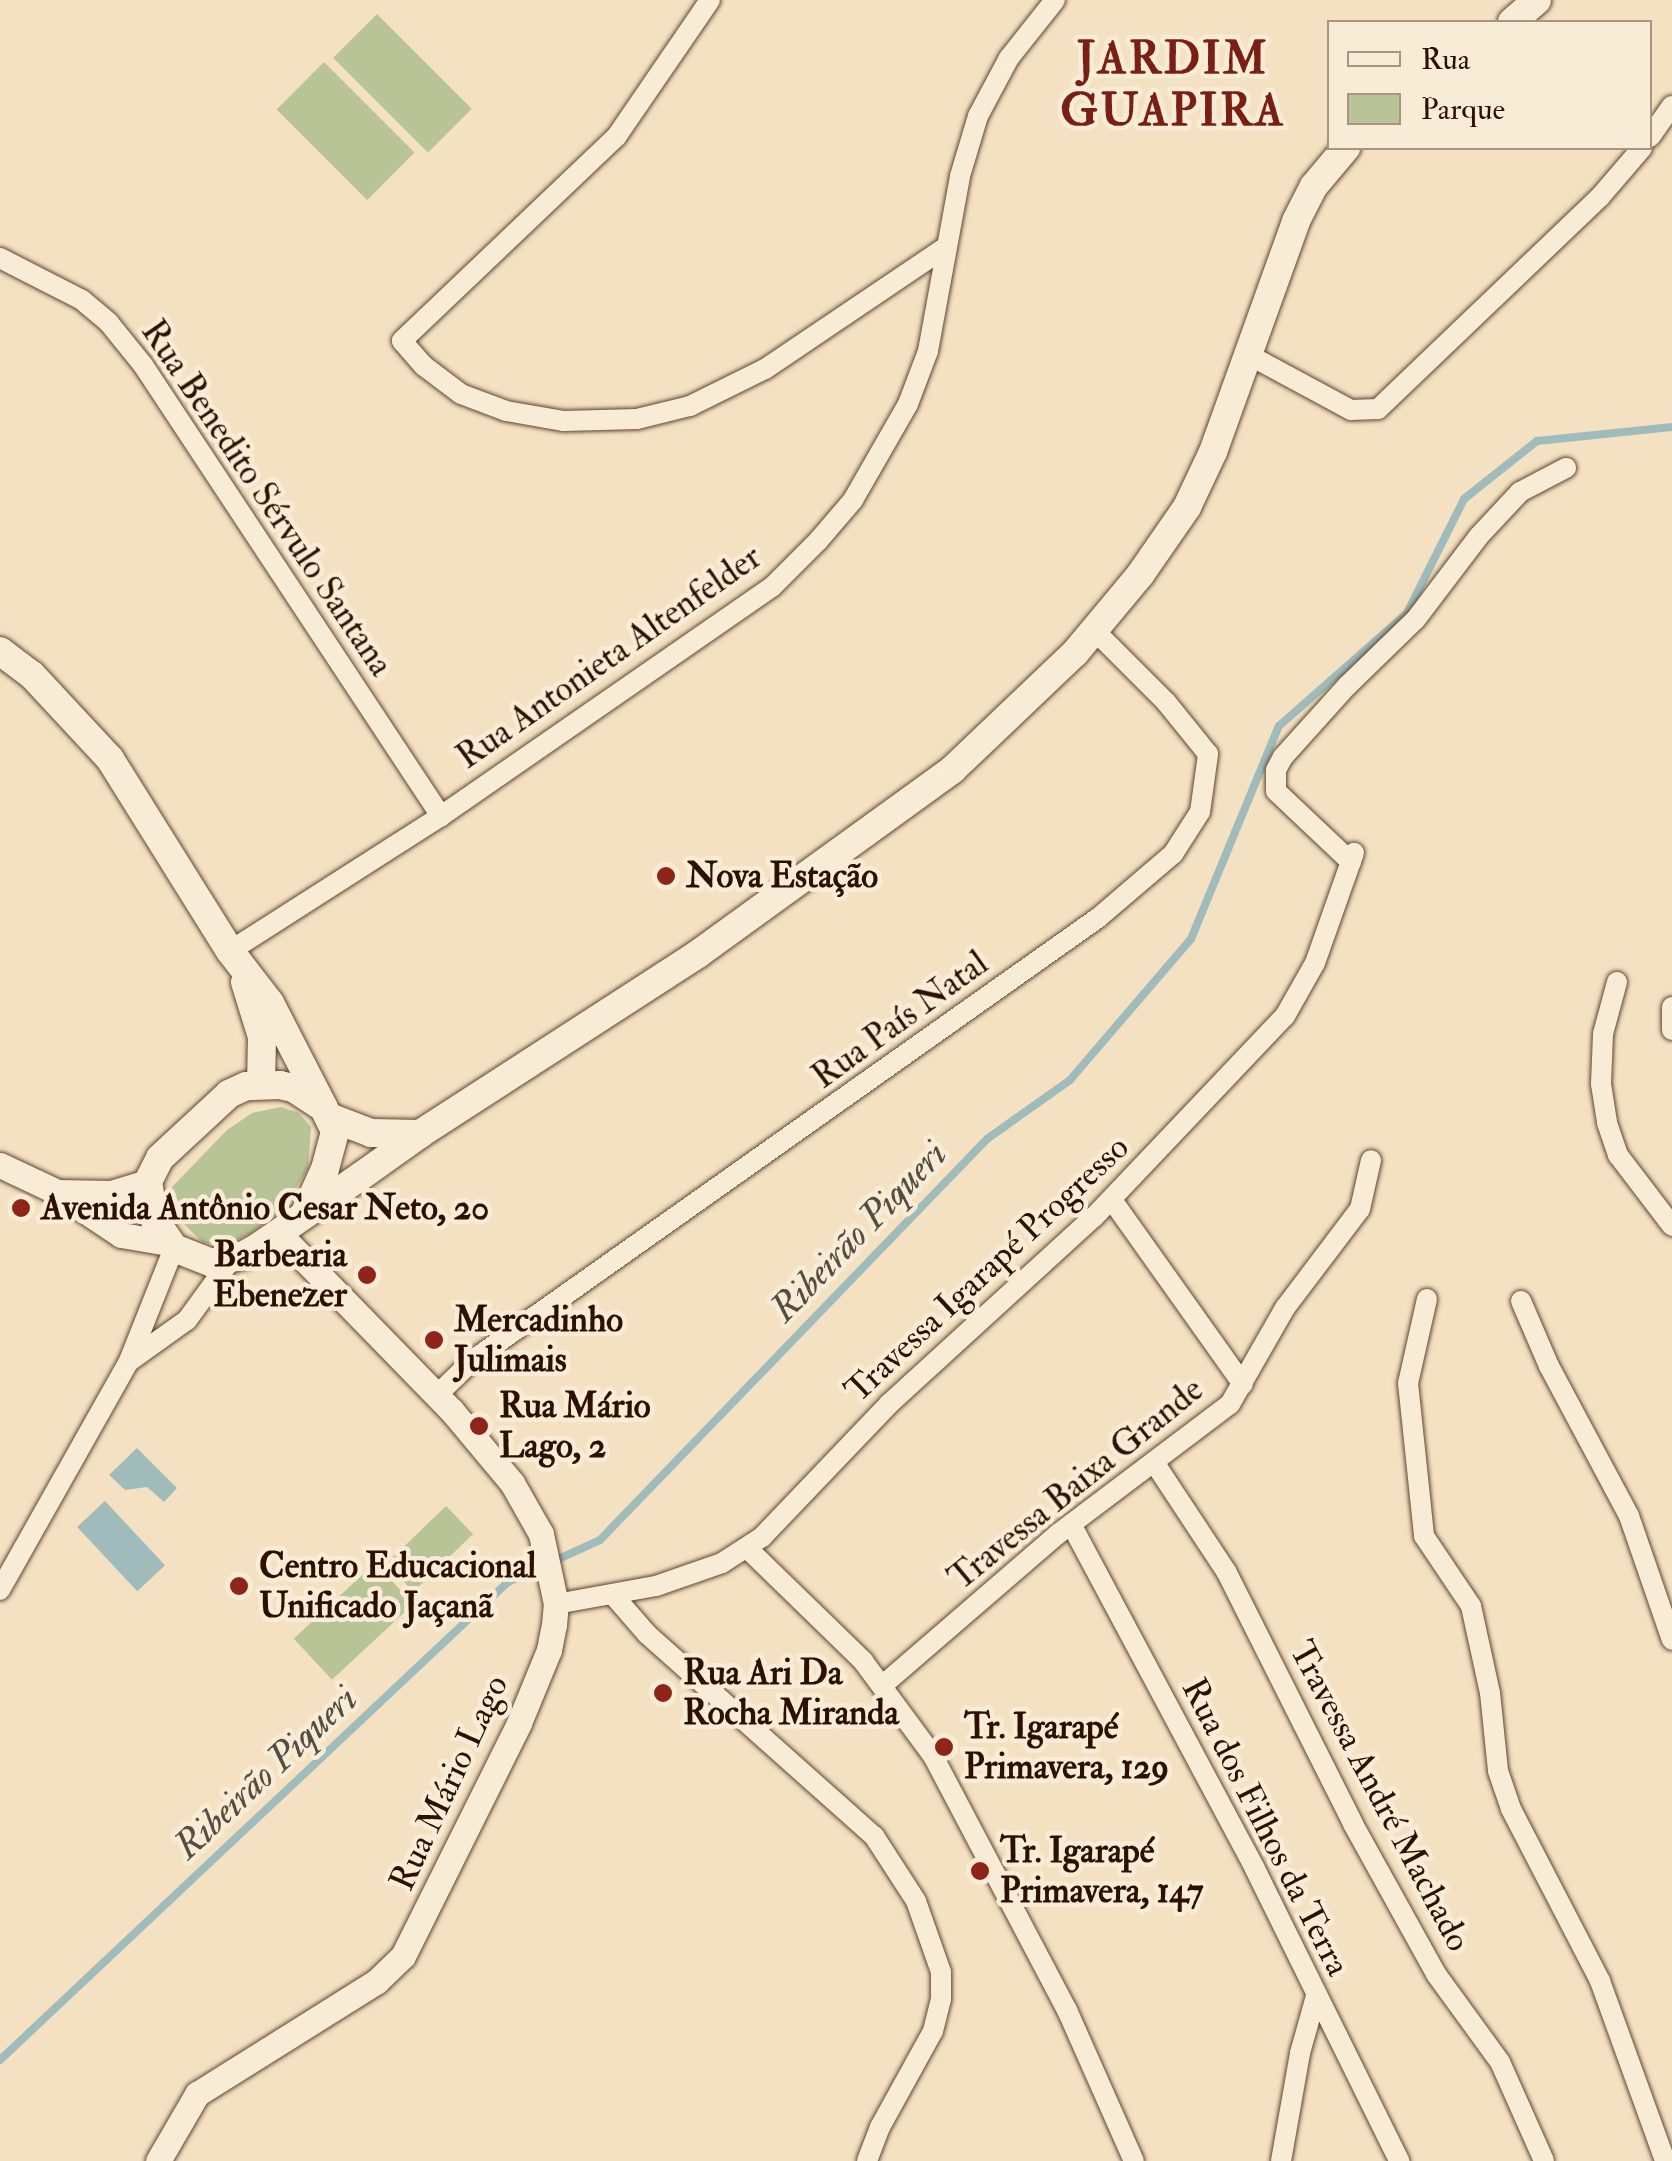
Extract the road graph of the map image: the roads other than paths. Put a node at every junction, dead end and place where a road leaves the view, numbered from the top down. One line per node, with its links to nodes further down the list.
1 (710, 0): 9 (street)
2 (1055, 0): 9 (street, Rua Antonieta Altenfelder)
3 (1537, 0): 4 (main road)
4 (1514, 20)
5 (1672, 106): 6 (street)
6 (1652, 134)
7 (1344, 150): 11 (main road)
8 (1640, 150): 11 (street)
9 (946, 247): 15 (street, Rua Antonieta Altenfelder)
10 (0, 258): 15 (street, Rua Benedito Sérvulo Santana)
11 (1248, 354): 13 (main road)
12 (1566, 468): 27 (street, Travessa Igarapé Progresso)
13 (1095, 631): 22 (main road); 37 (street, Rua País Natal)
14 (0, 651): 16 (main road)
15 (440, 816): 16 (street, Rua Antonieta Altenfelder)
16 (235, 959): 20 (main road); 21 (main road)
17 (1618, 982): 29 (street)
18 (1672, 1007): 19 (street)
19 (1672, 1030)
20 (260, 1083): 21 (main road); 25 (main road)
21 (328, 1113): 22 (main road); 28 (main road)
22 (420, 1134): 28 (main road)
23 (1371, 1160): 36 (street, Travessa Baixa Grande)
24 (0, 1165): 26 (street)
25 (148, 1182): 26 (street); 31 (main road)
26 (57, 1192): 31 (street)
27 (1112, 1200): 36 (street); 40 (street, Travessa Igarapé Progresso)
28 (304, 1215): 30 (main road)
29 (1672, 1226)
30 (278, 1233): 32 (main road); 37 (street, Rua Mário Lago)
31 (172, 1246): 32 (main road); 35 (street)
32 (230, 1262): 35 (street)
33 (1427, 1299): 53 (street)
34 (1522, 1301): 44 (street)
35 (129, 1361): 41 (street)
36 (1243, 1384): 38 (street, Travessa Baixa Grande)
37 (437, 1396): 43 (street, Rua Mário Lago)
38 (1154, 1462): 39 (street, Travessa Baixa Grande); 52 (street, Travessa André Machado)
39 (1072, 1524): 45 (street, Travessa Baixa Grande); 46 (street, Rua dos Filhos da Terra)
40 (748, 1549): 42 (street, Travessa Igarapé Progresso); 45 (street)
41 (0, 1590)
42 (614, 1596): 43 (street, Travessa Igarapé Progresso); 48 (street)
43 (554, 1598): 47 (street, Rua Mário Lago)
44 (1672, 1640)
45 (884, 1684): 49 (street)
46 (1316, 1996): 50 (street); 51 (street, Rua dos Filhos da Terra)
47 (158, 2161)
48 (867, 2161)
49 (1134, 2161)
50 (1281, 2161)
51 (1399, 2161)
52 (1544, 2161)
53 (1666, 2161)

